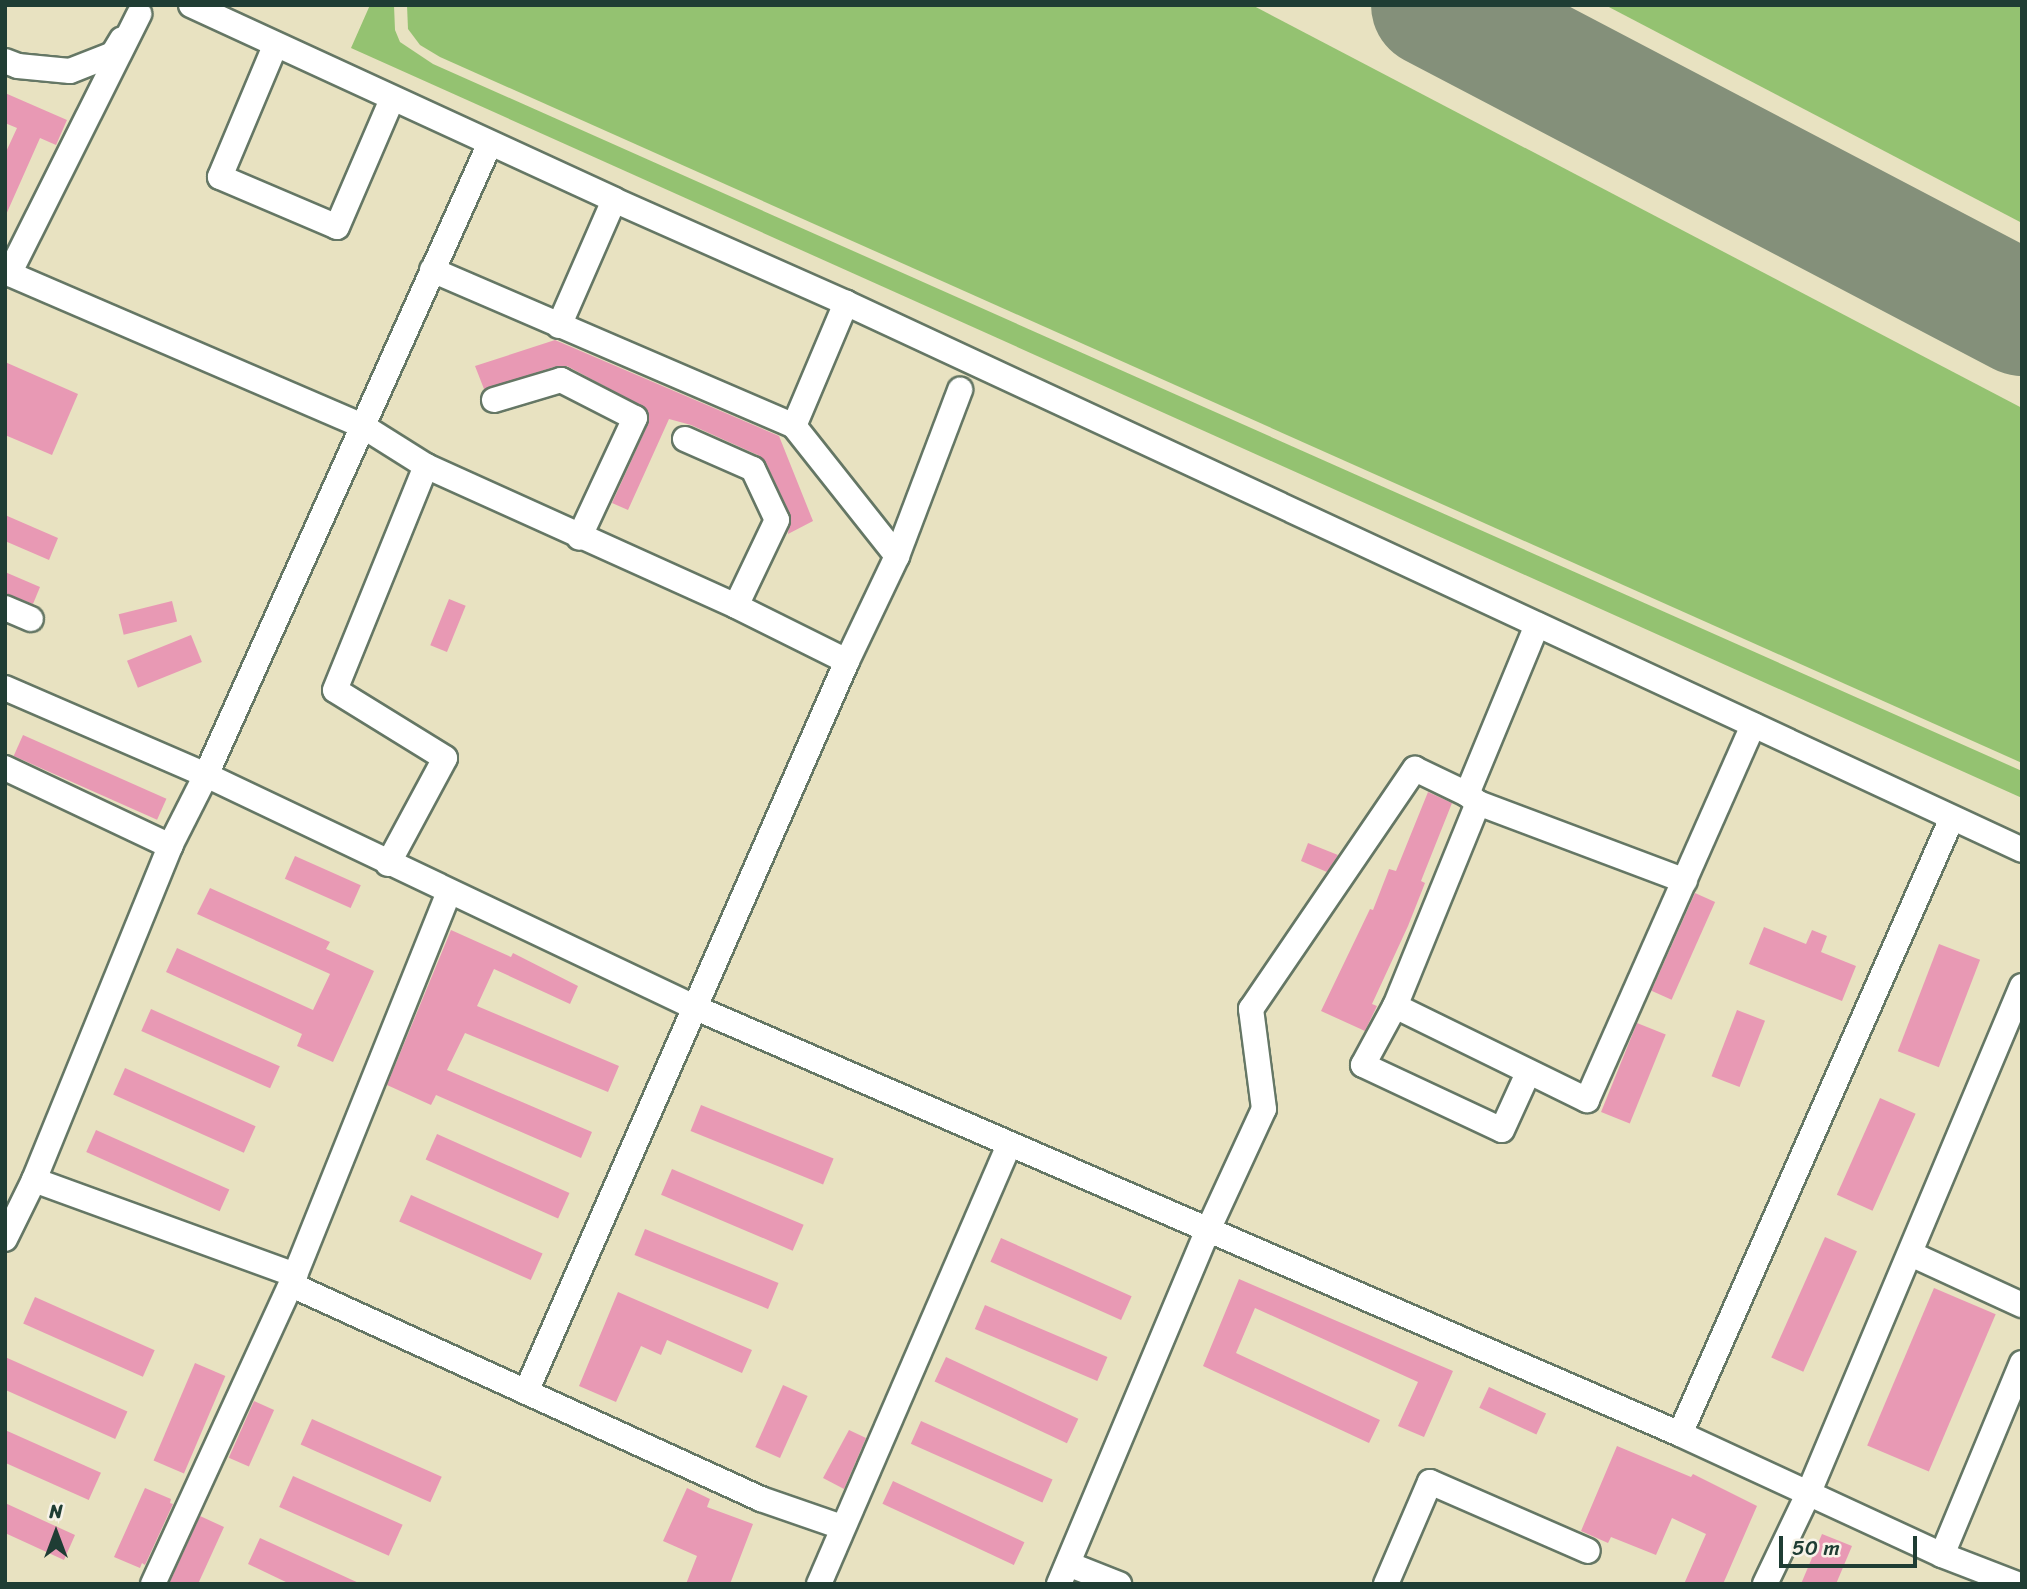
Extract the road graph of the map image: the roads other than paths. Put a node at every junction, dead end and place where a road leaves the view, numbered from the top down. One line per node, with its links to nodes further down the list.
1 (191, 5): 3 (street)
2 (141, 10): 4 (street); 9 (street)
3 (275, 46): 5 (street); 5 (street)
4 (5, 61)
5 (392, 99): 6 (street)
6 (490, 143): 7 (street); 8 (street)
7 (614, 200): 10 (street); 11 (street)
8 (432, 271): 11 (street); 14 (street)
9 (7, 273): 14 (street)
10 (846, 303): 15 (street); 23 (street)
11 (559, 326): 15 (street)
12 (960, 390): 19 (street)
13 (494, 400): 18 (street)
14 (361, 425): 17 (street); 28 (street)
15 (794, 426): 19 (street)
16 (685, 439): 20 (street)
17 (426, 466): 18 (street); 33 (street)
18 (579, 538): 20 (street)
19 (897, 556): 24 (street)
20 (736, 606): 24 (street)
21 (5, 608): 22 (street)
22 (31, 619)
23 (1537, 625): 26 (street); 29 (street)
24 (847, 661): 38 (street)
25 (5, 688): 28 (street)
26 (1752, 725): 30 (street); 34 (street)
27 (5, 768): 31 (street)
28 (206, 775): 31 (street); 33 (street)
29 (1472, 799): 34 (street); 37 (street); 42 (street)
30 (1951, 820): 32 (street); 49 (street)
31 (170, 846): 41 (street)
32 (2022, 850)
33 (388, 864): 35 (street)
34 (1685, 881): 39 (street)
35 (449, 892): 38 (street); 45 (street)
36 (2022, 986): 44 (street)
37 (1395, 1006): 39 (street); 39 (street)
38 (696, 1008): 40 (street); 48 (street)
39 (1528, 1073)
40 (1009, 1145): 42 (street); 51 (street)
41 (34, 1180): 43 (street); 45 (street)
42 (1208, 1230): 49 (street); 54 (street)
43 (5, 1239)
44 (1911, 1254): 46 (street); 50 (street)
45 (295, 1275): 48 (street); 55 (street)
46 (2022, 1305)
47 (2022, 1363): 53 (street)
48 (526, 1392): 51 (street)
49 (1679, 1434): 50 (street)
50 (1809, 1492): 53 (street); 59 (street)
51 (842, 1527): 56 (street)
52 (1588, 1551): 58 (street)
53 (1942, 1555): 60 (street)
54 (1064, 1574): 57 (street)
55 (153, 1584)
56 (819, 1584)
57 (1119, 1584)
58 (1385, 1584)
59 (1765, 1584)
60 (2017, 1584)

